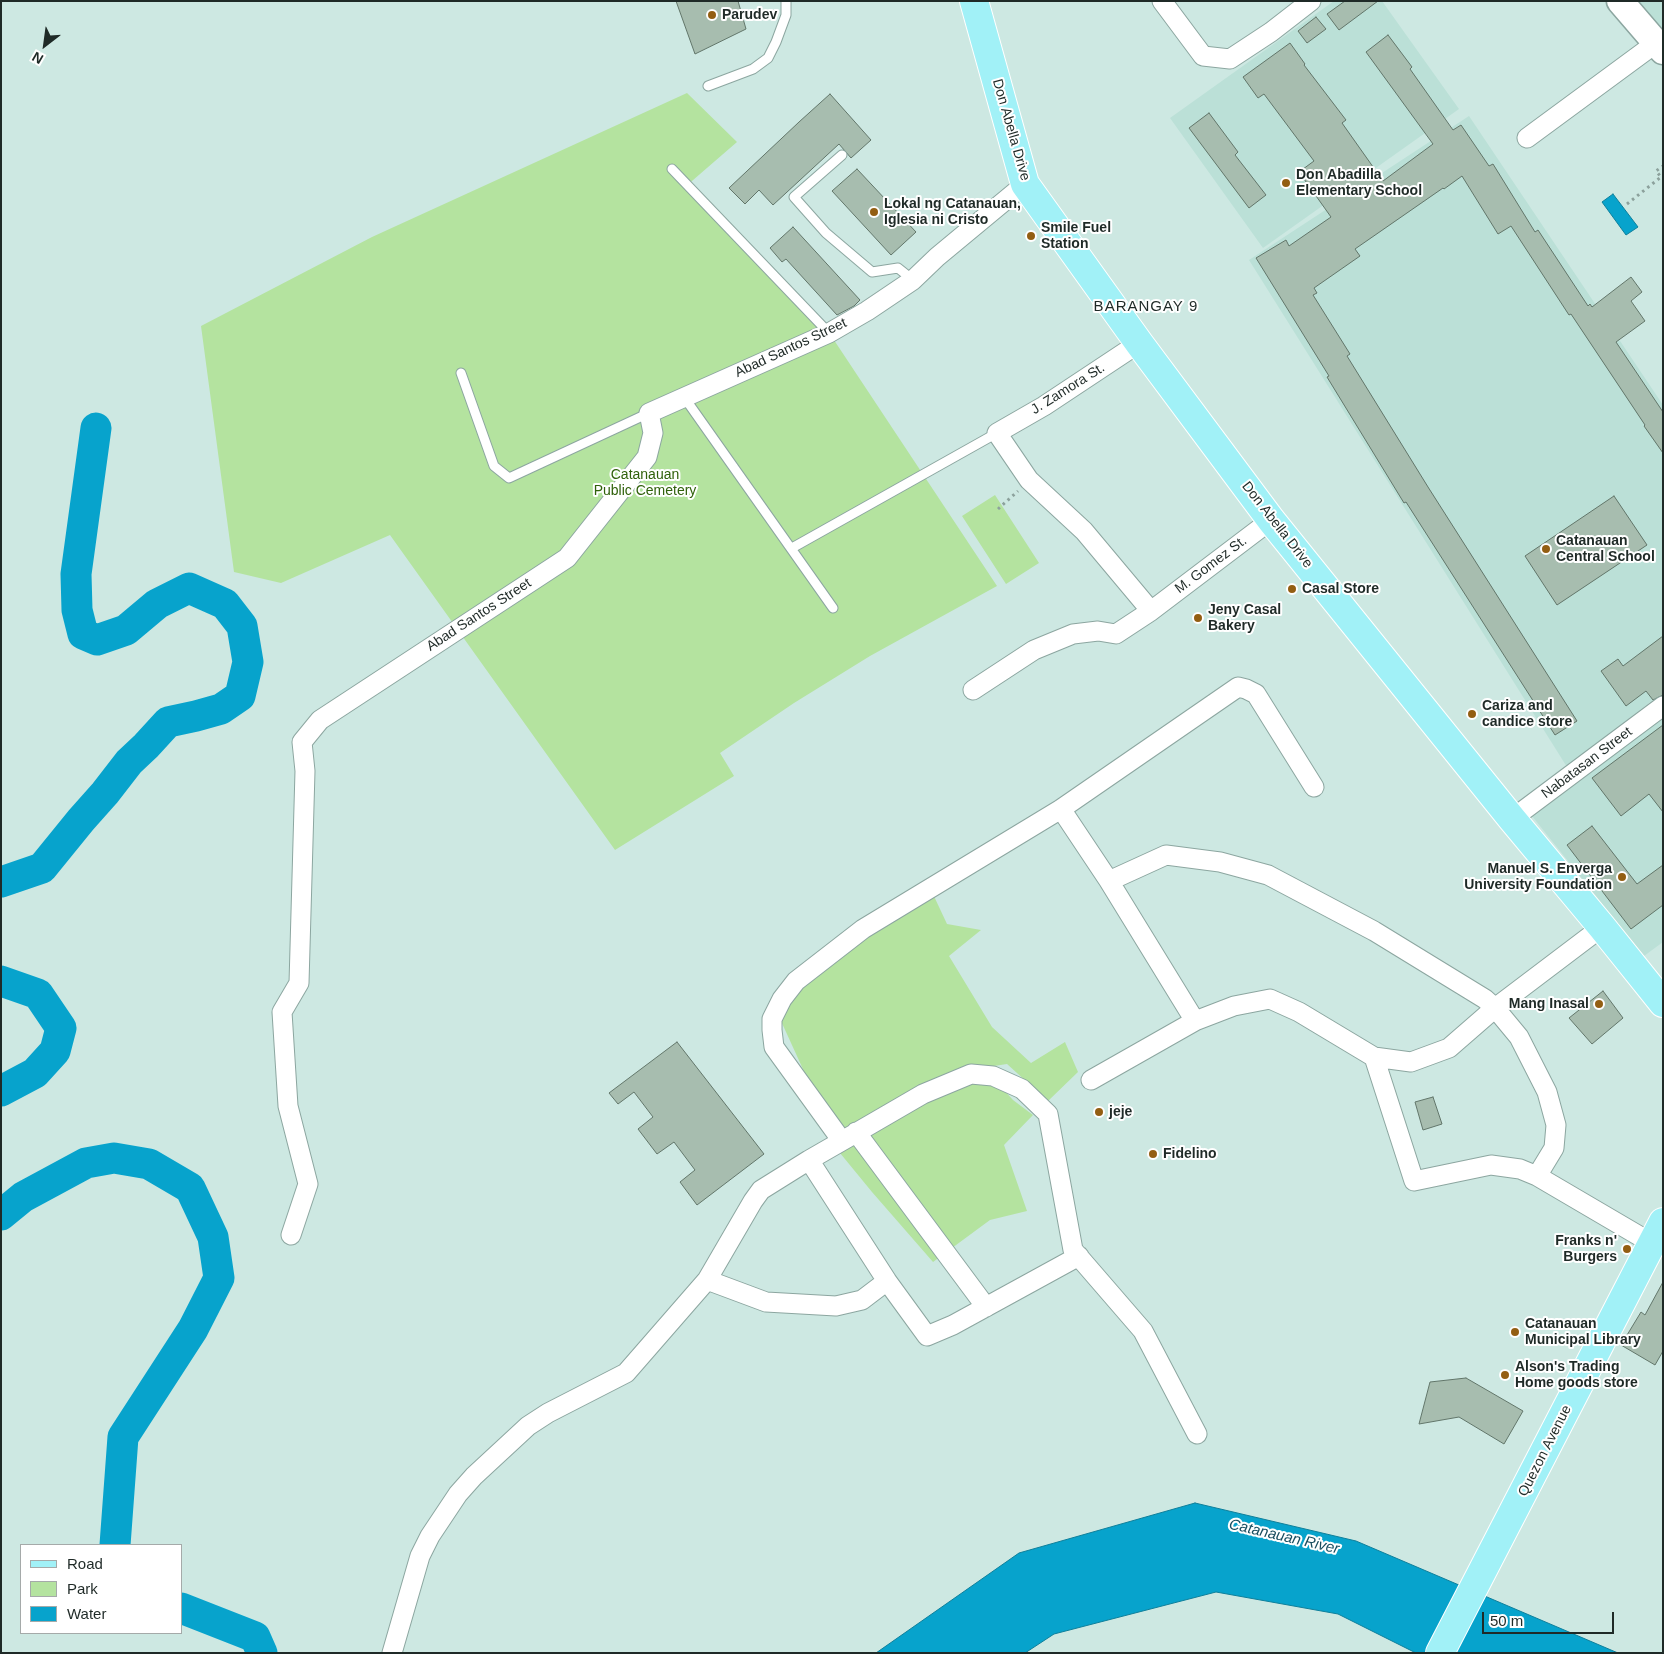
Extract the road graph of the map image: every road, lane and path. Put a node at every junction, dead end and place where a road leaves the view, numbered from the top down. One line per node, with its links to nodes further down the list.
1 (786, 1): 7 (lane)
2 (974, 1): 12 (main road, Don Abella Drive)
3 (1162, 1): 4 (street)
4 (1311, 1)
5 (1620, 1): 6 (street)
6 (1660, 47): 8 (street)
7 (708, 86)
8 (1527, 138)
9 (842, 155): 14 (lane)
10 (1663, 166): 13 (path)
11 (672, 169): 15 (lane)
12 (1025, 184): 14 (street, Abad Santos Street); 16 (main road, Don Abella Drive)
13 (1627, 204)
14 (913, 280): 15 (street, Abad Santos Street)
15 (829, 333): 18 (street, Abad Santos Street)
16 (1139, 344): 20 (street, J. Zamora St.); 23 (main road, Don Abella Drive)
17 (461, 373): 19 (lane)
18 (684, 397): 19 (street, Abad Santos Street); 24 (lane)
19 (649, 413): 43 (street, Abad Santos Street)
20 (997, 433): 21 (street); 24 (lane)
21 (1029, 480): 22 (path); 26 (street)
22 (998, 509)
23 (1271, 520): 26 (street, M. Gomez St.); 31 (main road, Don Abella Drive)
24 (792, 548): 25 (lane)
25 (833, 608)
26 (1151, 611): 27 (street, M. Gomez St.)
27 (973, 690)
28 (1663, 706): 31 (street, Nabatasan Street)
29 (1314, 787): 30 (street)
30 (1061, 808): 32 (street); 39 (street)
31 (1512, 819): 33 (main road, Don Abella Drive)
32 (1109, 880): 35 (street); 36 (street)
33 (1602, 927): 34 (main road, Don Abella Drive); 35 (street)
34 (1663, 1003)
35 (1495, 1008): 37 (street); 41 (street)
36 (1195, 1021): 37 (street); 38 (street)
37 (1374, 1057): 41 (street)
38 (1091, 1080)
39 (849, 1136): 40 (street); 44 (street); 47 (street)
40 (809, 1160): 45 (street); 46 (street)
41 (1537, 1176): 42 (street)
42 (1658, 1233): 50 (main road, Quezon Avenue)
43 (291, 1235)
44 (1078, 1256): 47 (street); 48 (street)
45 (707, 1280): 46 (street); 49 (street)
46 (887, 1281): 47 (street)
47 (986, 1307)
48 (1197, 1434)
49 (392, 1653)
50 (1440, 1653)

